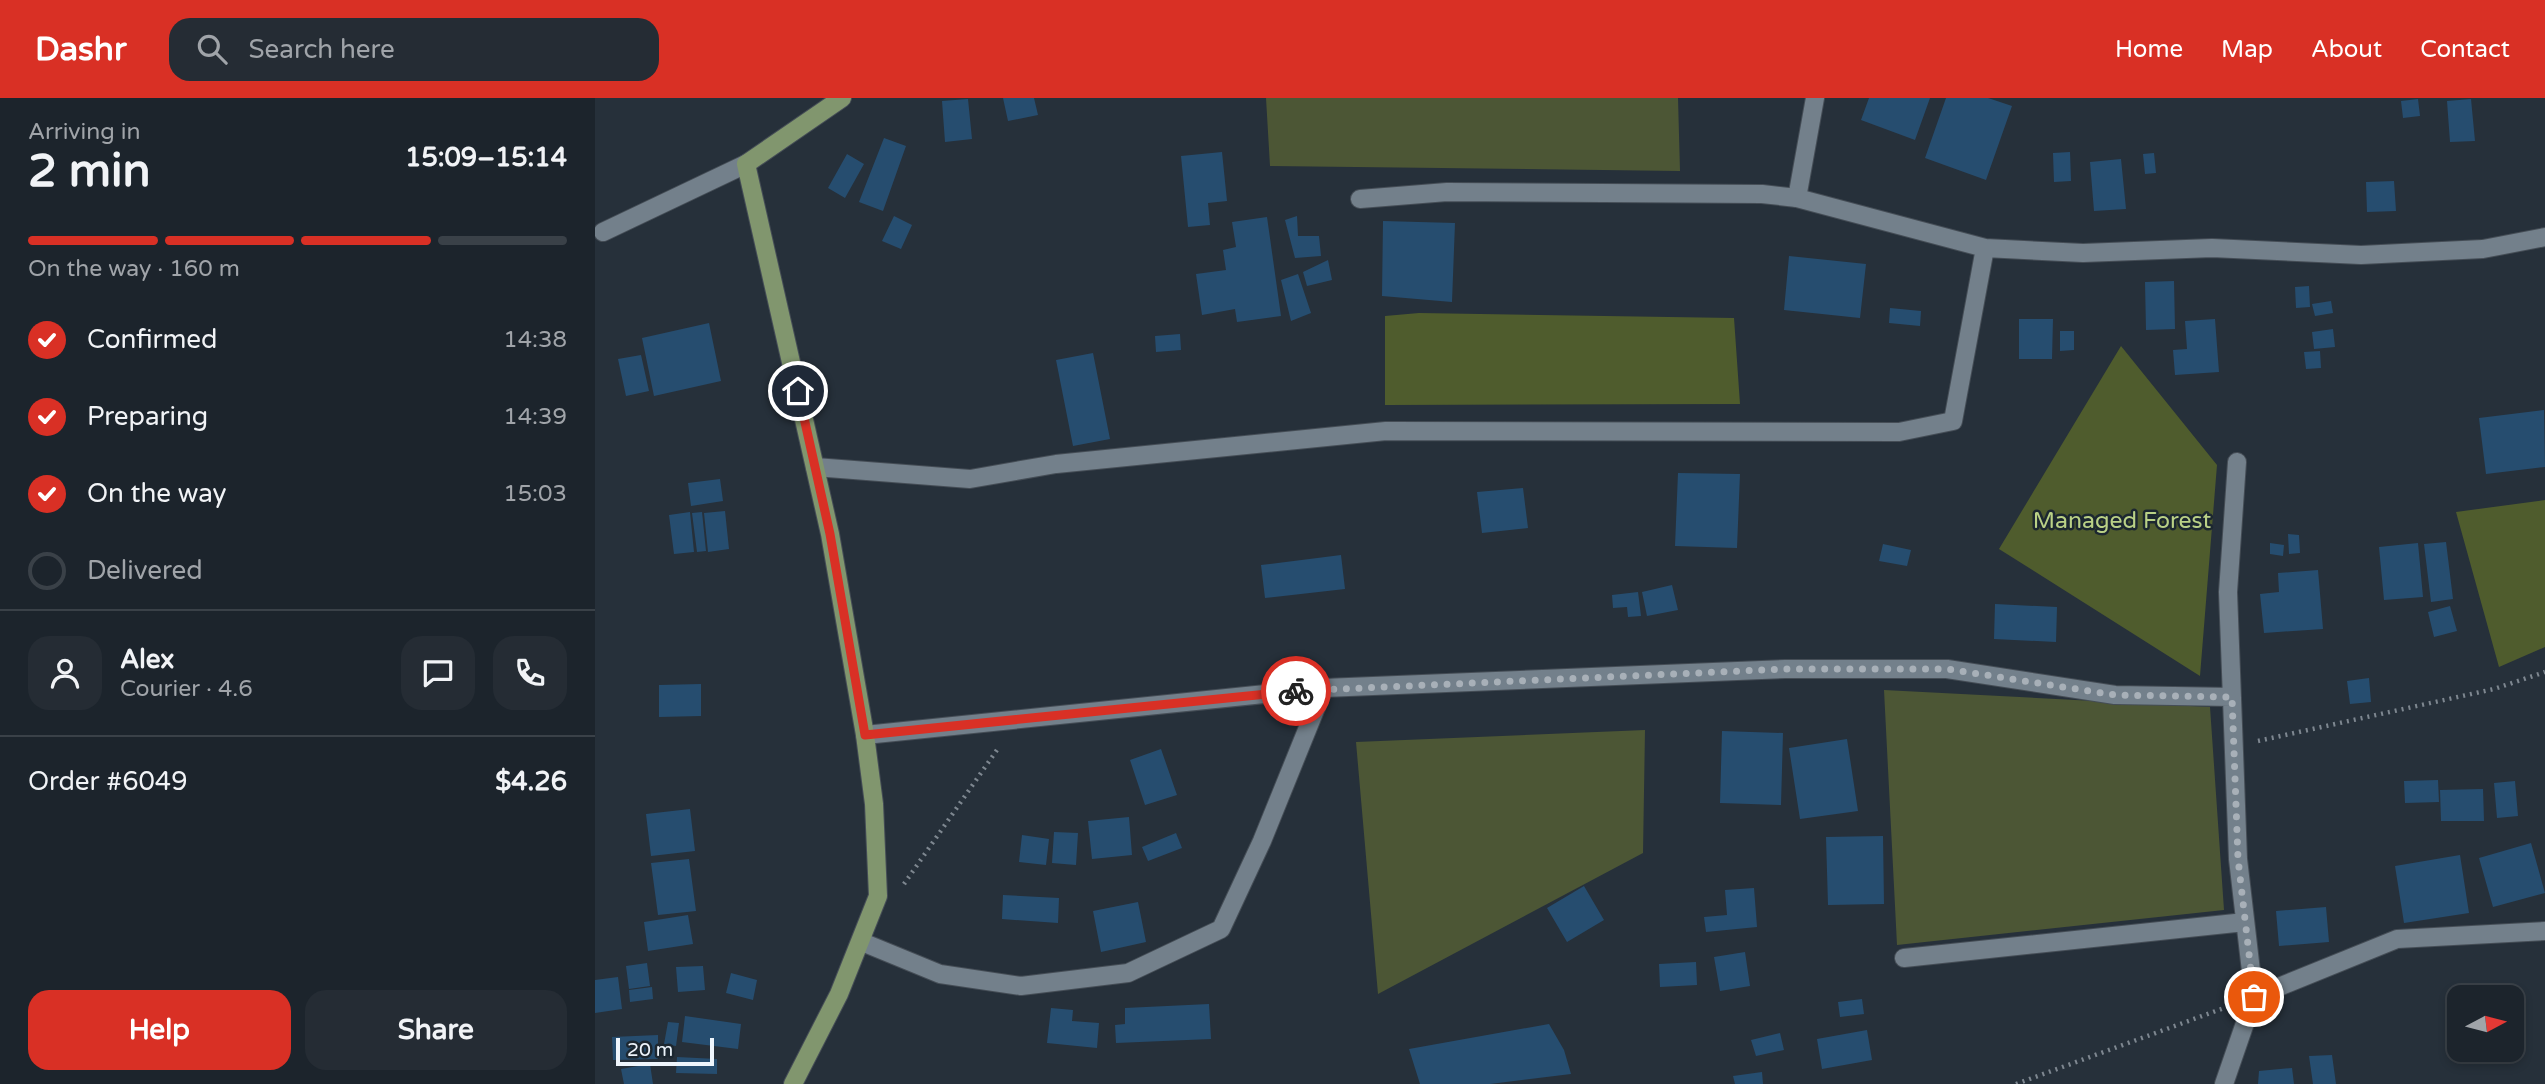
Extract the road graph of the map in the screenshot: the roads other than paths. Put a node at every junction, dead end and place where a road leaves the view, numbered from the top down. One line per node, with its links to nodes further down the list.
1 (842, 98): 3 (street)
2 (1815, 98): 4 (street)
3 (746, 164): 6 (street); 10 (street)
4 (1797, 198): 5 (street); 8 (street)
5 (1360, 200)
6 (603, 232)
7 (2545, 237): 8 (street)
8 (1985, 248): 10 (street)
9 (2237, 462): 12 (street)
10 (815, 467): 13 (street)
11 (1324, 688): 12 (street); 13 (street); 16 (street)
12 (2232, 697): 14 (street)
13 (865, 735): 16 (street)
14 (2245, 922): 17 (street); 18 (street)
15 (2545, 931): 18 (street)
16 (862, 942): 19 (street)
17 (1904, 958)
18 (2254, 997): 20 (street)
19 (793, 1084)
20 (2224, 1084)

